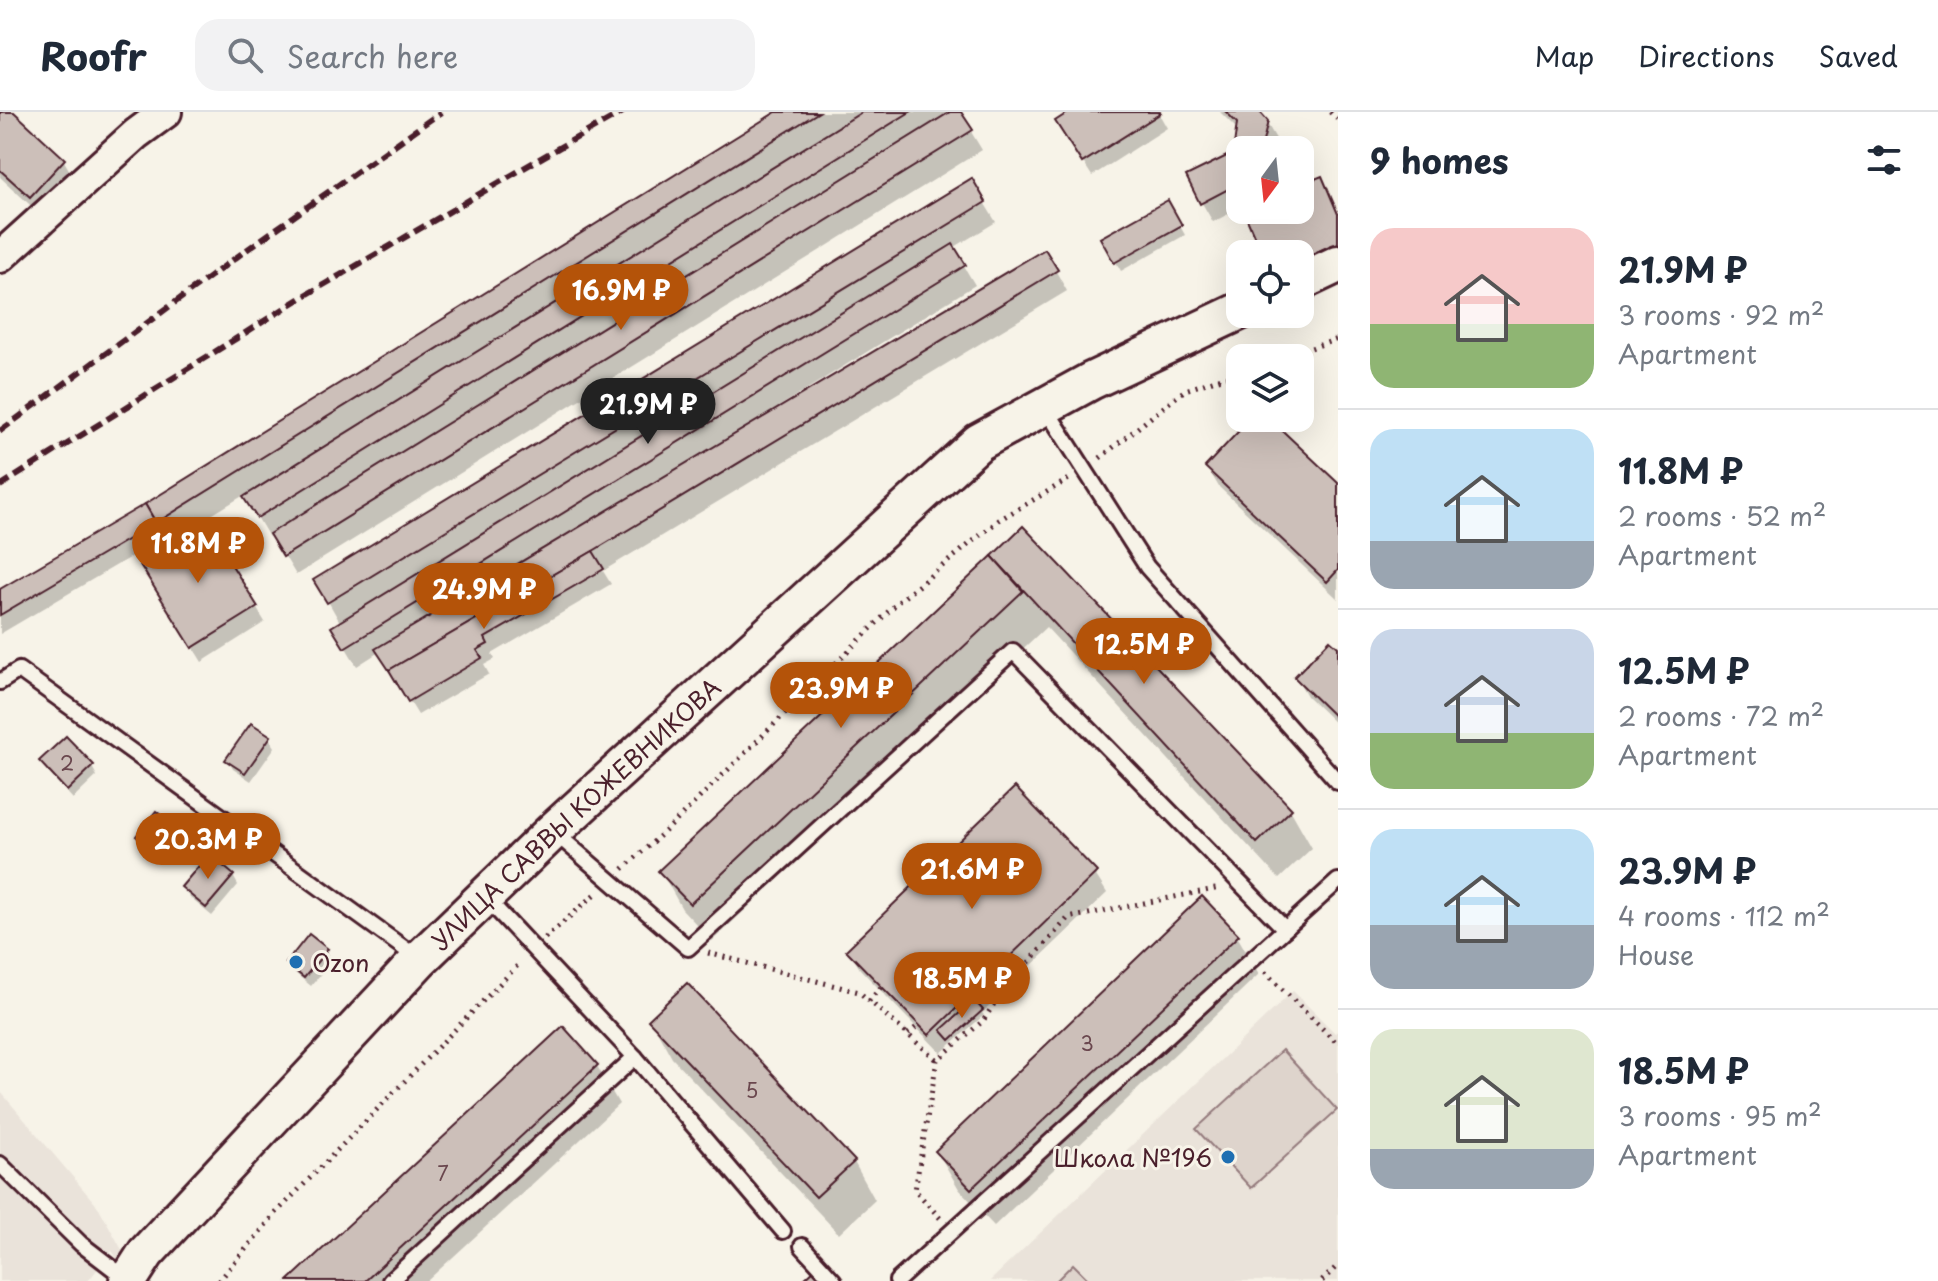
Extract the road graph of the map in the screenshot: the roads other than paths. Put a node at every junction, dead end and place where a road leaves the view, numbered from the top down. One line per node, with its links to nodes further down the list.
1 (166, 112): 2 (street)
2 (0, 257)
3 (1338, 264): 4 (street)
4 (1314, 275)
5 (1226, 318): 6 (street, УЛИЦА САВВЫ КОЖЕВНИКОВА)
6 (1044, 406): 8 (lane); 9 (street, УЛИЦА САВВЫ КОЖЕВНИКОВА)
7 (0, 682): 13 (lane)
8 (1338, 782)
9 (553, 831): 11 (street, УЛИЦА САВВЫ КОЖЕВНИКОВА); 12 (lane)
10 (1338, 881): 12 (lane)
11 (485, 897): 13 (street, УЛИЦА САВВЫ КОЖЕВНИКОВА); 14 (lane)
12 (1285, 929): 21 (lane)
13 (420, 959): 18 (street, УЛИЦА САВВЫ КОЖЕВНИКОВА)
14 (635, 1057): 16 (lane); 19 (lane)
15 (0, 1164): 18 (lane)
16 (783, 1231)
17 (802, 1246): 20 (lane)
18 (128, 1281)
19 (390, 1281)
20 (834, 1281)
21 (897, 1281)

